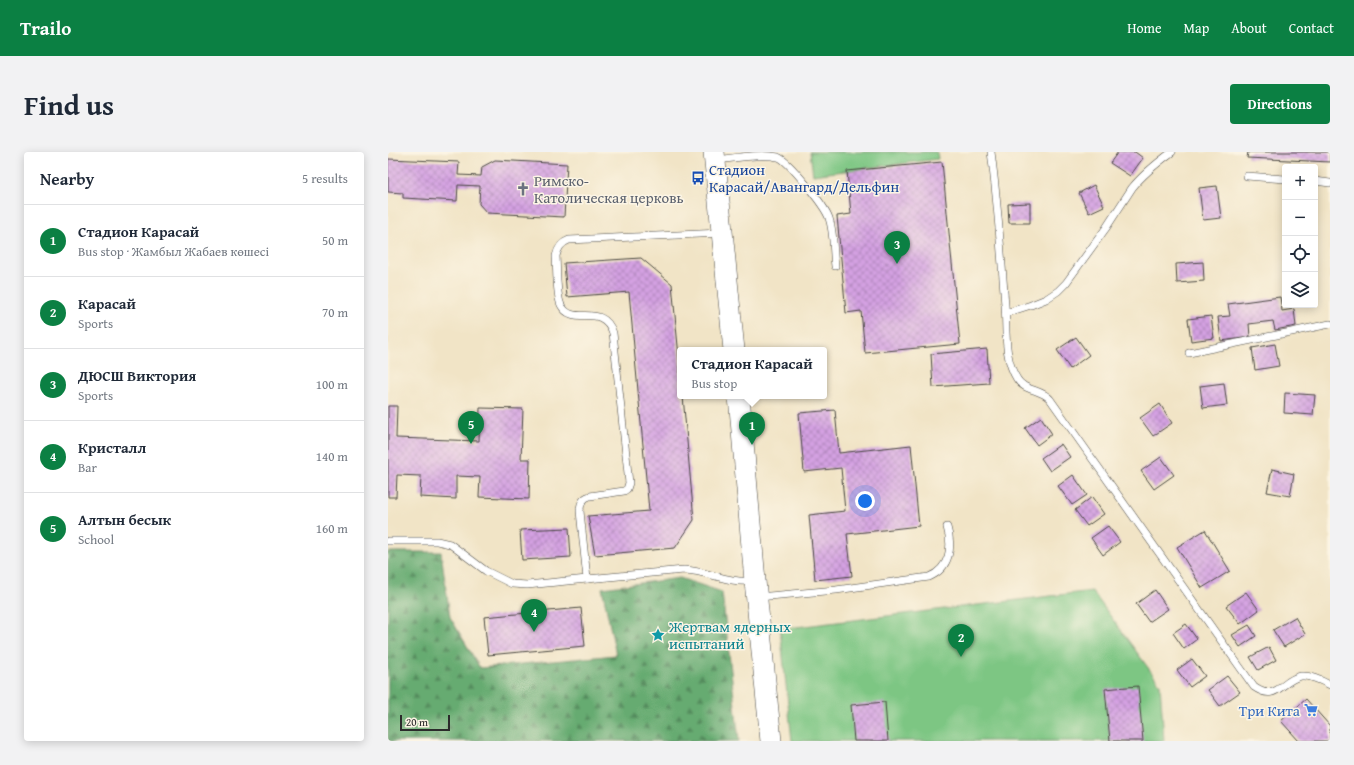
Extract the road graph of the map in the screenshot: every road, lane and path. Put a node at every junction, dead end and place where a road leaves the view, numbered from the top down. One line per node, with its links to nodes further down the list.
1 (991, 152): 10 (lane)
2 (1172, 152): 10 (lane)
3 (714, 156): 8 (main road); 9 (lane)
4 (1247, 176): 5 (lane)
5 (1282, 179)
6 (1318, 181): 7 (lane)
7 (1330, 182)
8 (722, 233): 12 (main road); 17 (lane)
9 (835, 266)
10 (1006, 313): 19 (lane)
11 (1330, 324): 13 (lane)
12 (734, 347)
13 (1189, 353)
14 (739, 399): 18 (main road)
15 (947, 527): 18 (lane)
16 (388, 541): 17 (lane)
17 (587, 579): 18 (lane)
18 (755, 589): 20 (main road)
19 (1330, 685)
20 (771, 741)

